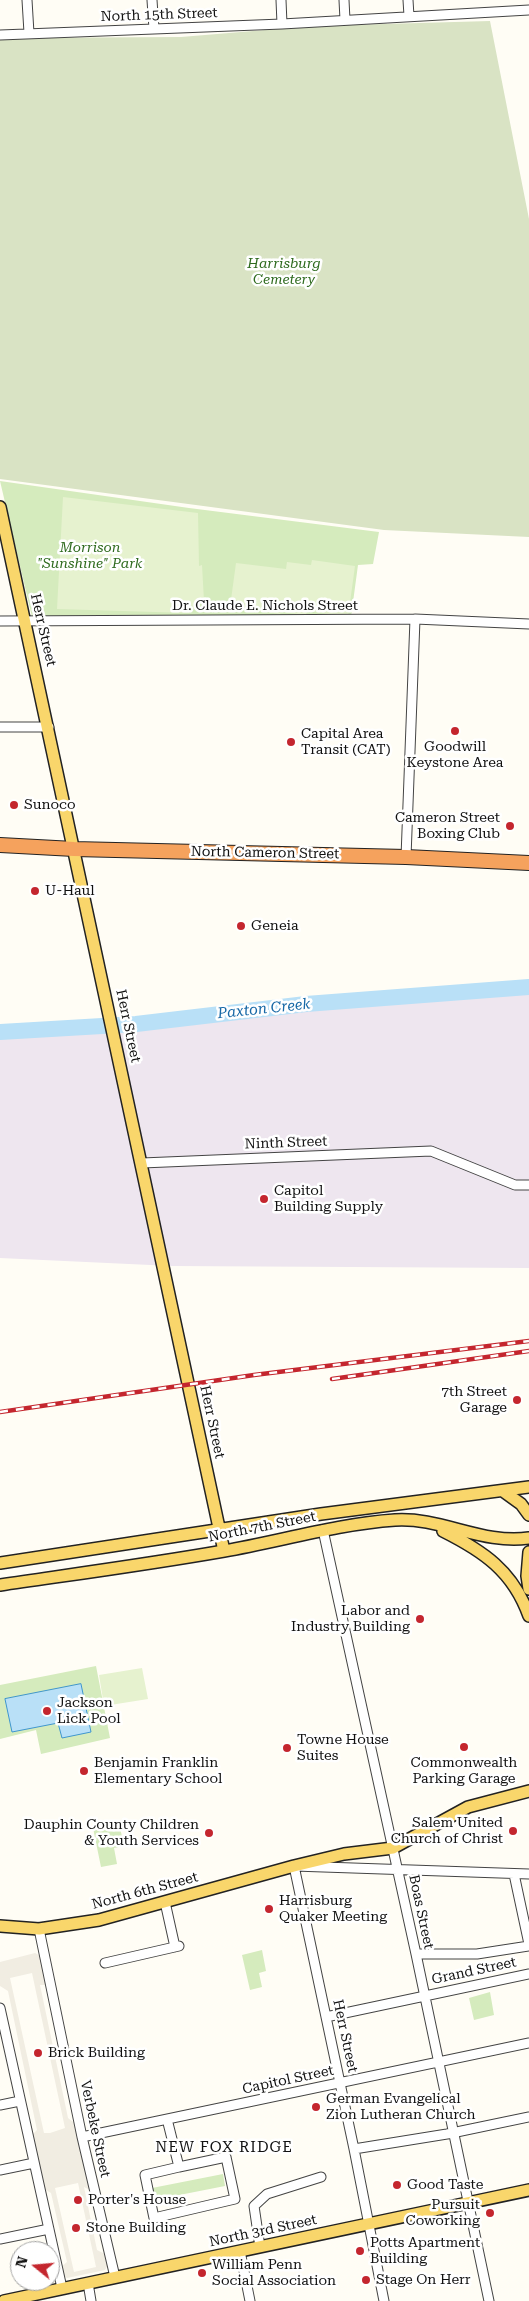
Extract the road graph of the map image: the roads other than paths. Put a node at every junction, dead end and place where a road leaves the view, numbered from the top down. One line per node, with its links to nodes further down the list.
1 (28, 0): 12 (street)
2 (152, 0): 11 (street)
3 (281, 0): 10 (street)
4 (344, 0): 9 (street)
5 (408, 0): 8 (street)
6 (521, 0): 7 (street)
7 (525, 10): 8 (street, North 15th Street)
8 (409, 16): 9 (street, North 15th Street)
9 (345, 20): 10 (street, North 15th Street)
10 (282, 24): 11 (street, North 15th Street)
11 (154, 29): 12 (street, North 15th Street)
12 (29, 33): 13 (street, North 15th Street)
13 (0, 35)
14 (0, 507): 16 (main road, Herr Street)
15 (415, 619): 16 (street, Dr. Claude E. Nichols Street); 18 (street, Dr. Claude E. Nichols Street); 23 (street)
16 (25, 620): 17 (street, Dr. Claude E. Nichols Street); 20 (main road, Herr Street)
17 (0, 621)
18 (529, 624)
19 (0, 727): 20 (street)
20 (49, 727): 22 (main road, Herr Street)
21 (0, 845): 22 (highway, North Cameron Street)
22 (74, 849): 23 (highway, North Cameron Street); 25 (main road, Herr Street)
23 (406, 856): 24 (highway, North Cameron Street)
24 (529, 863)
25 (142, 1163): 26 (street, Ninth Street); 31 (main road, Herr Street)
26 (529, 1185)
27 (529, 1487): 28 (main road, North 7th Street)
28 (503, 1491): 29 (main road); 31 (main road, North 7th Street)
29 (529, 1515)
30 (408, 1520): 32 (main road, North 7th Street); 33 (main road, North 7th Street); 39 (main road)
31 (220, 1529): 34 (main road, Herr Street); 36 (main road, North 7th Street)
32 (323, 1530): 34 (main road, North 7th Street); 41 (street, Boas Street)
33 (529, 1538)
34 (224, 1551): 37 (main road, North 7th Street)
35 (529, 1552): 38 (main road)
36 (0, 1563)
37 (0, 1586)
38 (529, 1590)
39 (529, 1616)
40 (529, 1791): 41 (main road)
41 (393, 1848): 42 (main road, North 6th Street); 43 (street, Boas Street)
42 (294, 1866): 43 (street, North 6th Street); 46 (main road, North 6th Street); 55 (street, Herr Street)
43 (398, 1870): 44 (street, North 6th Street); 50 (street, Boas Street)
44 (514, 1874): 45 (street, North 6th Street); 49 (street)
45 (529, 1874)
46 (165, 1902): 48 (main road, North 6th Street); 51 (street)
47 (0, 1926): 48 (main road, North 6th Street)
48 (39, 1928): 65 (street, Verbeke Street)
49 (529, 1945): 50 (street)
50 (416, 1954): 53 (street, Boas Street)
51 (105, 1963)
52 (529, 1974): 53 (street, Grand Street)
53 (425, 1996): 55 (street, Grand Street); 58 (street, Boas Street)
54 (0, 2008): 56 (street)
55 (326, 2017): 59 (street, Herr Street)
56 (3, 2039): 60 (street)
57 (529, 2043): 58 (street, Capitol Street)
58 (439, 2062): 59 (street, Capitol Street); 64 (street, Boas Street)
59 (339, 2083): 63 (street, Capitol Street); 66 (street, Herr Street)
60 (20, 2101): 61 (street); 67 (street)
61 (0, 2105)
62 (529, 2117): 64 (street)
63 (167, 2119): 65 (street, Capitol Street); 68 (street)
64 (454, 2133): 66 (street); 72 (street, Boas Street)
65 (82, 2137): 78 (street, Verbeke Street)
66 (354, 2149): 73 (street, Herr Street)
67 (34, 2163): 69 (street); 74 (street)
68 (179, 2167): 68 (street)
69 (0, 2170)
70 (321, 2177): 76 (street)
71 (529, 2190): 72 (main road, North 3rd Street)
72 (468, 2203): 73 (main road, North 3rd Street); 85 (street, Boas Street)
73 (369, 2224): 76 (main road, North 3rd Street); 84 (street, Herr Street)
74 (49, 2229): 75 (street); 80 (street)
75 (0, 2239)
76 (260, 2247): 77 (main road, North 3rd Street)
77 (240, 2251): 78 (main road, North 3rd Street); 83 (street)
78 (115, 2277): 79 (main road, North 3rd Street)
79 (88, 2283): 80 (main road, North 3rd Street); 81 (street)
80 (62, 2288): 82 (main road, North 3rd Street)
81 (92, 2299)
82 (4, 2301)
83 (250, 2301)
84 (384, 2301)
85 (489, 2301)

